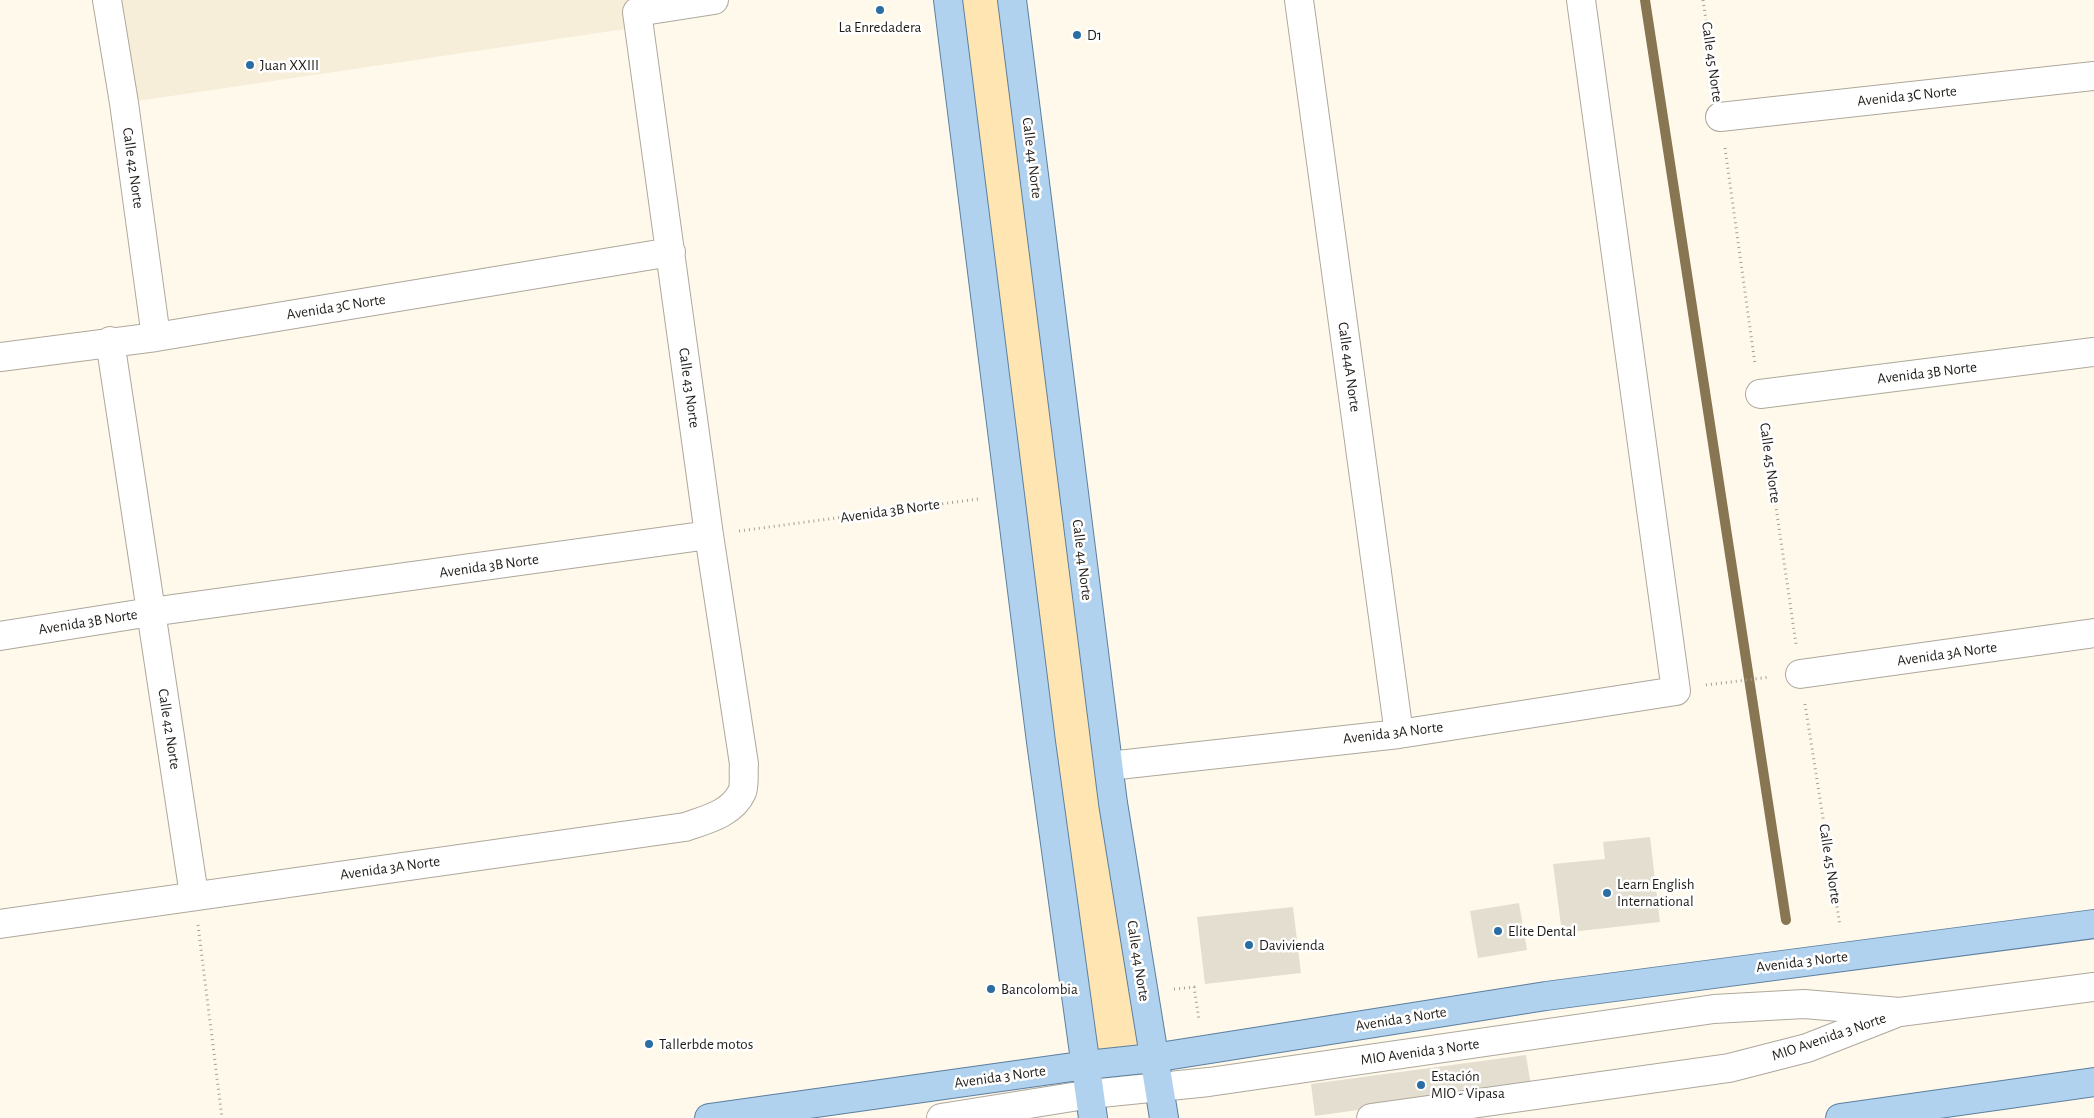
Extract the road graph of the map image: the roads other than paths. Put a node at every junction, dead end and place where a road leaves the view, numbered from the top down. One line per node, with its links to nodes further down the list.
1 (106, 0): 10 (street, Calle 42 Norte)
2 (714, 0): 9 (street, Calle 43 Norte)
3 (948, 0): 29 (main road)
4 (1012, 0): 22 (main road, Calle 44 Norte)
5 (1299, 0): 20 (street, Calle 44A Norte)
6 (1581, 0): 20 (street, Avenida 3A Norte)
7 (2094, 76): 8 (street, Avenida 3C Norte)
8 (1720, 117)
9 (671, 252): 10 (street, Avenida 3C Norte); 15 (street, Calle 43 Norte)
10 (156, 337): 11 (street, Avenida 3C Norte)
11 (110, 341): 13 (street, Avenida 3C Norte); 16 (street, Calle 42 Norte)
12 (2094, 352): 14 (street, Avenida 3B Norte)
13 (0, 357)
14 (1760, 394)
15 (709, 535): 16 (street, Avenida 3B Norte); 21 (street, Calle 43 Norte)
16 (152, 612): 18 (street, Avenida 3B Norte); 23 (street, Calle 42 Norte)
17 (2094, 633): 19 (street, Avenida 3A Norte)
18 (0, 636)
19 (1800, 674)
20 (1399, 734): 22 (street, Avenida 3A Norte)
21 (744, 764): 23 (street, Avenida 3A Norte)
22 (1108, 766): 28 (main road, Calle 44 Norte)
23 (194, 895): 24 (street, Avenida 3A Norte)
24 (0, 924)
25 (2094, 924): 28 (main road, Avenida 3 Norte)
26 (2094, 987): 27 (street, MIO Avenida 3 Norte)
27 (1900, 1012): 31 (street, MIO Avenida 3 Norte); 36 (street, MIO Avenida 3 Norte)
28 (1153, 1058): 29 (main road, Avenida 3 Norte); 31 (main road, Calle 44 Norte)
29 (1087, 1065): 32 (main road); 33 (main road, Avenida 3 Norte)
30 (2094, 1082): 37 (main road)
31 (1158, 1088): 32 (street, MIO Avenida 3 Norte); 35 (main road, Calle 44 Norte)
32 (1092, 1106): 34 (street, MIO Avenida 3 Norte)
33 (708, 1118)
34 (941, 1118)
35 (1164, 1118)
36 (1371, 1118)
37 (1840, 1118)

